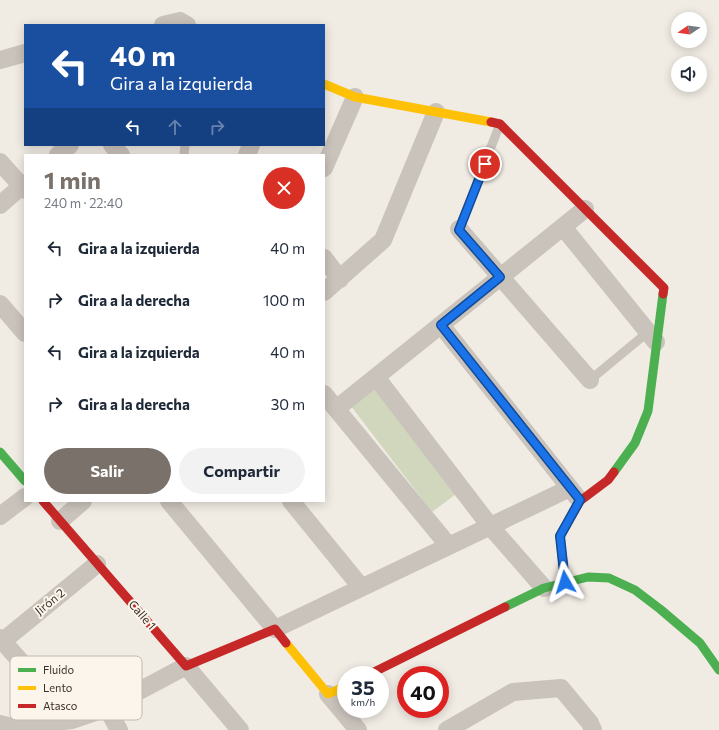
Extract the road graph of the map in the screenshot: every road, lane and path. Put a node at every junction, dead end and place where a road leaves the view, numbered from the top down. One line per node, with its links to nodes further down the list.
1 (169, 24): 2 (street)
2 (185, 24)
3 (24, 53): 4 (street)
4 (0, 60)
5 (325, 84): 6 (street)
6 (355, 97): 7 (street); 14 (street)
7 (436, 112): 8 (street); 22 (street)
8 (500, 124): 17 (street); 19 (lane)
9 (69, 146): 11 (street)
10 (113, 146): 12 (street)
11 (59, 154)
12 (120, 154)
13 (0, 162): 15 (street)
14 (325, 166)
15 (24, 186): 16 (street)
16 (0, 205)
17 (585, 210): 18 (street); 27 (street)
18 (563, 227): 21 (street); 27 (street)
19 (459, 230): 21 (street)
20 (325, 259): 22 (street)
21 (500, 277): 25 (street); 29 (street)
22 (340, 279): 23 (street)
23 (325, 291)
24 (0, 304): 26 (street)
25 (441, 325): 28 (street); 34 (street)
26 (24, 332)
27 (652, 337): 29 (lane); 34 (street)
28 (376, 377): 31 (street); 42 (street)
29 (590, 380)
30 (325, 395): 31 (street)
31 (336, 409): 43 (street)
32 (0, 452): 33 (street)
33 (24, 480)
34 (575, 494): 42 (street); 45 (street)
35 (24, 498): 40 (street)
36 (43, 502): 41 (street, Calle 1)
37 (82, 502): 41 (street)
38 (170, 502): 48 (street)
39 (292, 502): 46 (street)
40 (0, 516)
41 (60, 521): 44 (street, Calle 1)
42 (490, 526): 43 (street); 47 (street)
43 (448, 546): 46 (street)
44 (97, 564): 49 (street, Jirón 2); 51 (street, Calle 1)
45 (565, 582): 47 (street); 53 (street)
46 (361, 587): 48 (street)
47 (544, 588): 52 (street)
48 (275, 628): 51 (street); 56 (street)
49 (1, 639): 50 (street)
50 (16, 656)
51 (186, 666): 54 (street); 61 (street, Calle 1)
52 (386, 666)
53 (719, 670)
54 (142, 689)
55 (337, 690): 56 (street)
56 (328, 694): 62 (street)
57 (72, 720): 59 (street)
58 (114, 720): 60 (street)
59 (0, 724)
60 (119, 730)
61 (240, 730)
62 (358, 730)
63 (447, 730): 64 (street)
64 (593, 730)

